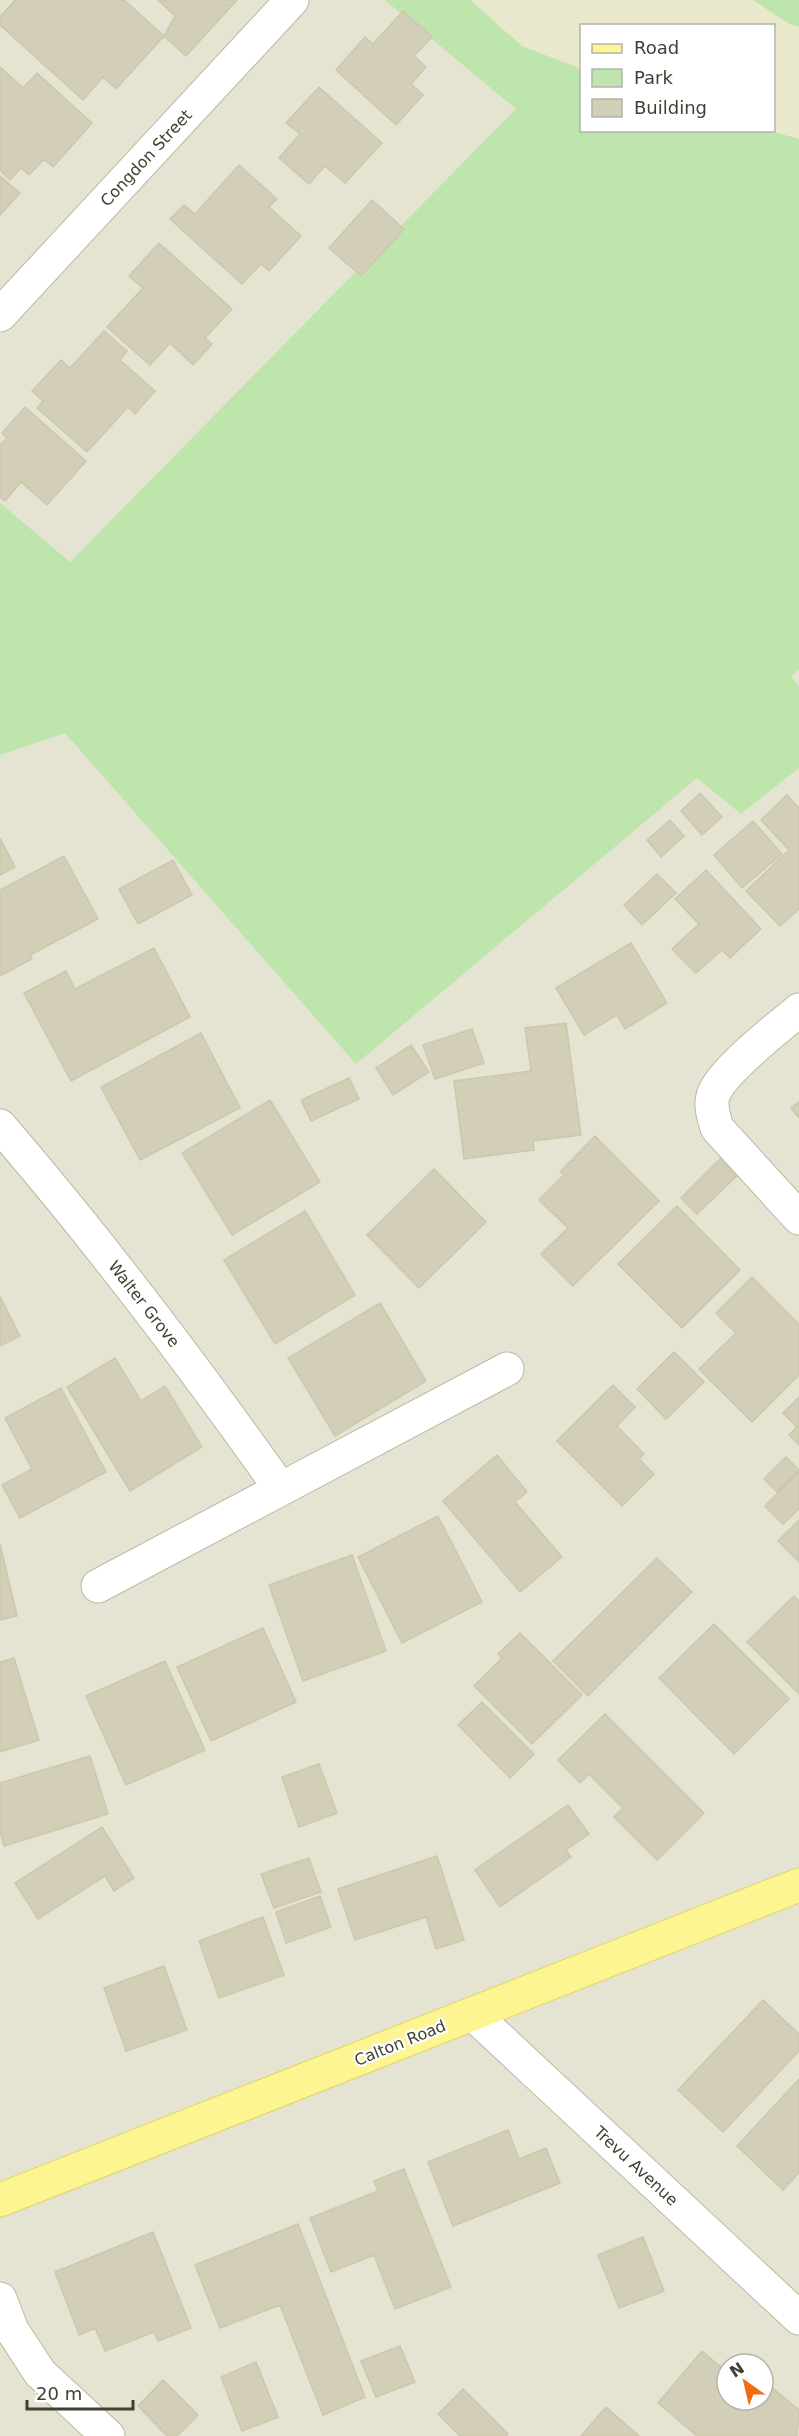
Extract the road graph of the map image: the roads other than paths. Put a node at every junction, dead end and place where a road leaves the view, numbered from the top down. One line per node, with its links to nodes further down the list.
1 (292, 0): 2 (street, Congdon Street)
2 (0, 315)
3 (799, 1010): 5 (street)
4 (0, 1126): 7 (street, Walter Grove)
5 (799, 1218)
6 (507, 1369): 7 (street)
7 (280, 1488): 8 (street)
8 (98, 1586)
9 (799, 1885): 10 (main road, Calton Road)
10 (473, 2014): 11 (main road, Calton Road); 13 (street, Trevu Avenue)
11 (0, 2200)
12 (0, 2299): 14 (street)
13 (799, 2318)
14 (108, 2436)

